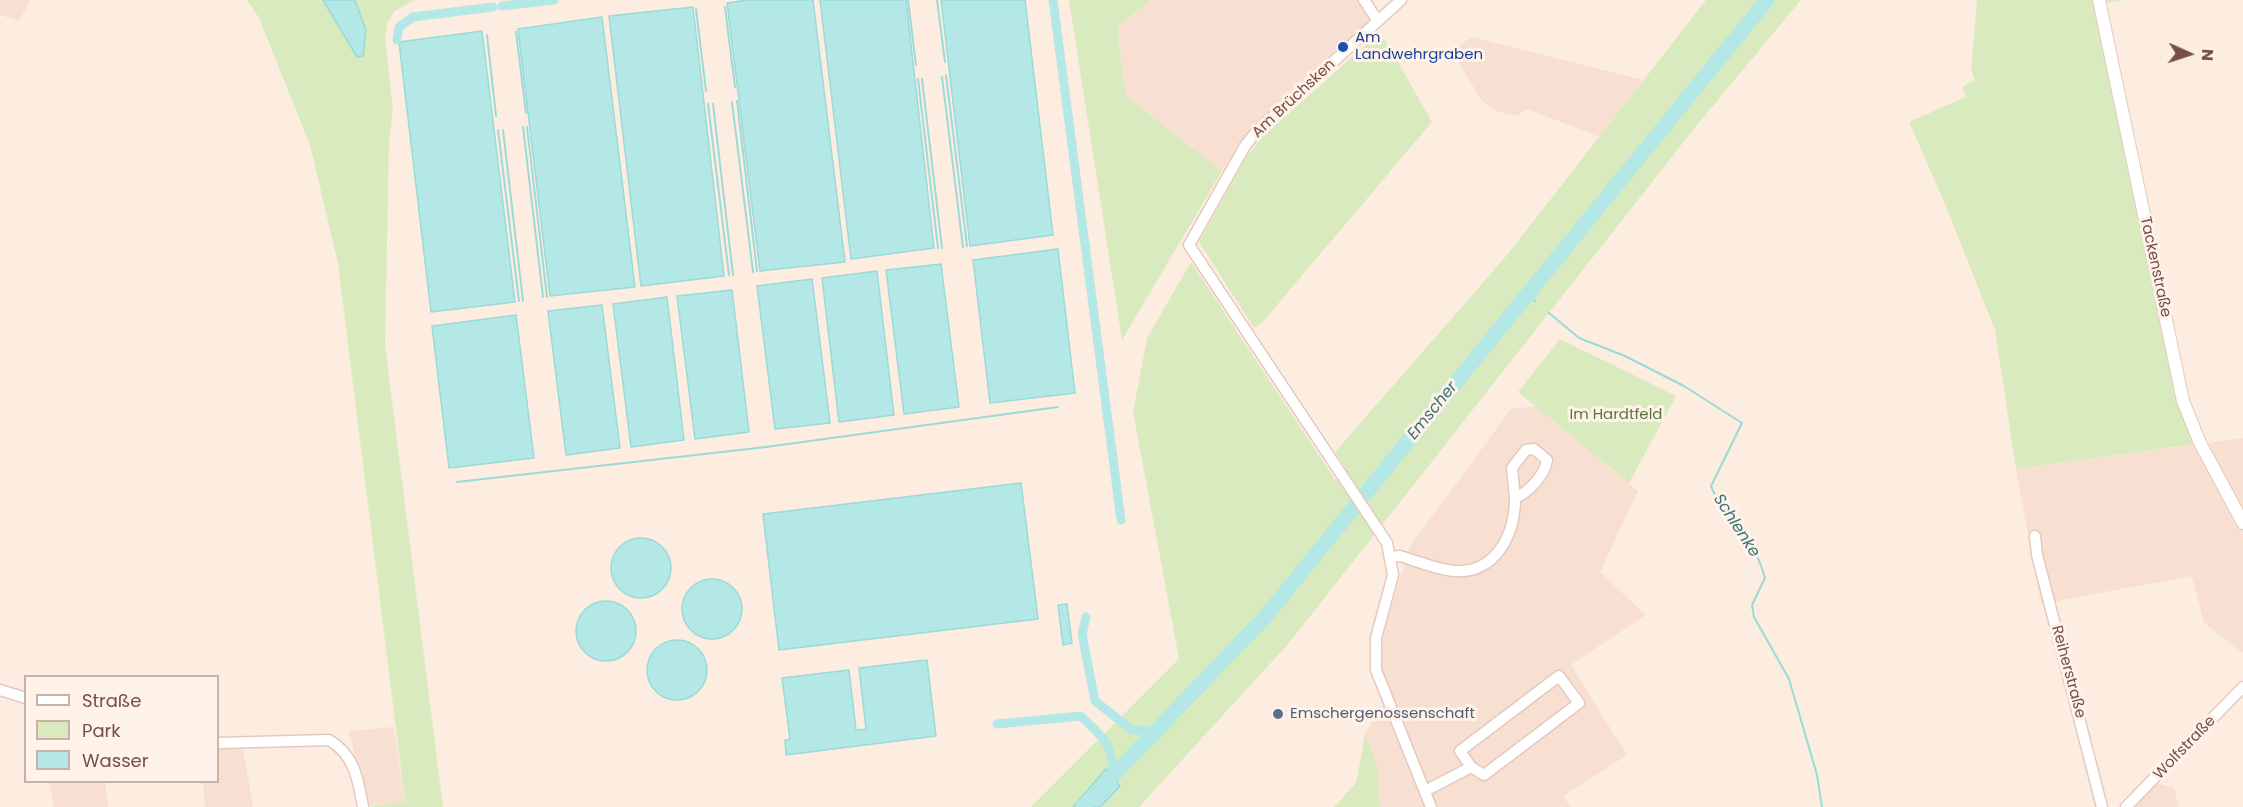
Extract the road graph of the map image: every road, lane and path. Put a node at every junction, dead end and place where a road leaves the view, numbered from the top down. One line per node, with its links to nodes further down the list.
1 (1364, 0): 4 (street)
2 (1401, 0): 4 (street, Am Brüchsken)
3 (2099, 0): 6 (street, Tackenstraße)
4 (1378, 21): 9 (street, Am Brüchsken)
5 (1515, 498): 9 (street)
6 (2239, 507): 7 (street, Tackenstraße)
7 (2243, 523)
8 (2035, 536): 18 (street, Reiherstraße)
9 (1391, 557): 15 (street)
10 (2243, 687): 19 (street, Wolfstraße)
11 (0, 690): 12 (street)
12 (24, 697)
13 (219, 743): 16 (street)
14 (1471, 767): 14 (street); 15 (street)
15 (1425, 791): 17 (street)
16 (363, 807)
17 (1431, 807)
18 (2102, 807)
19 (2126, 807)

